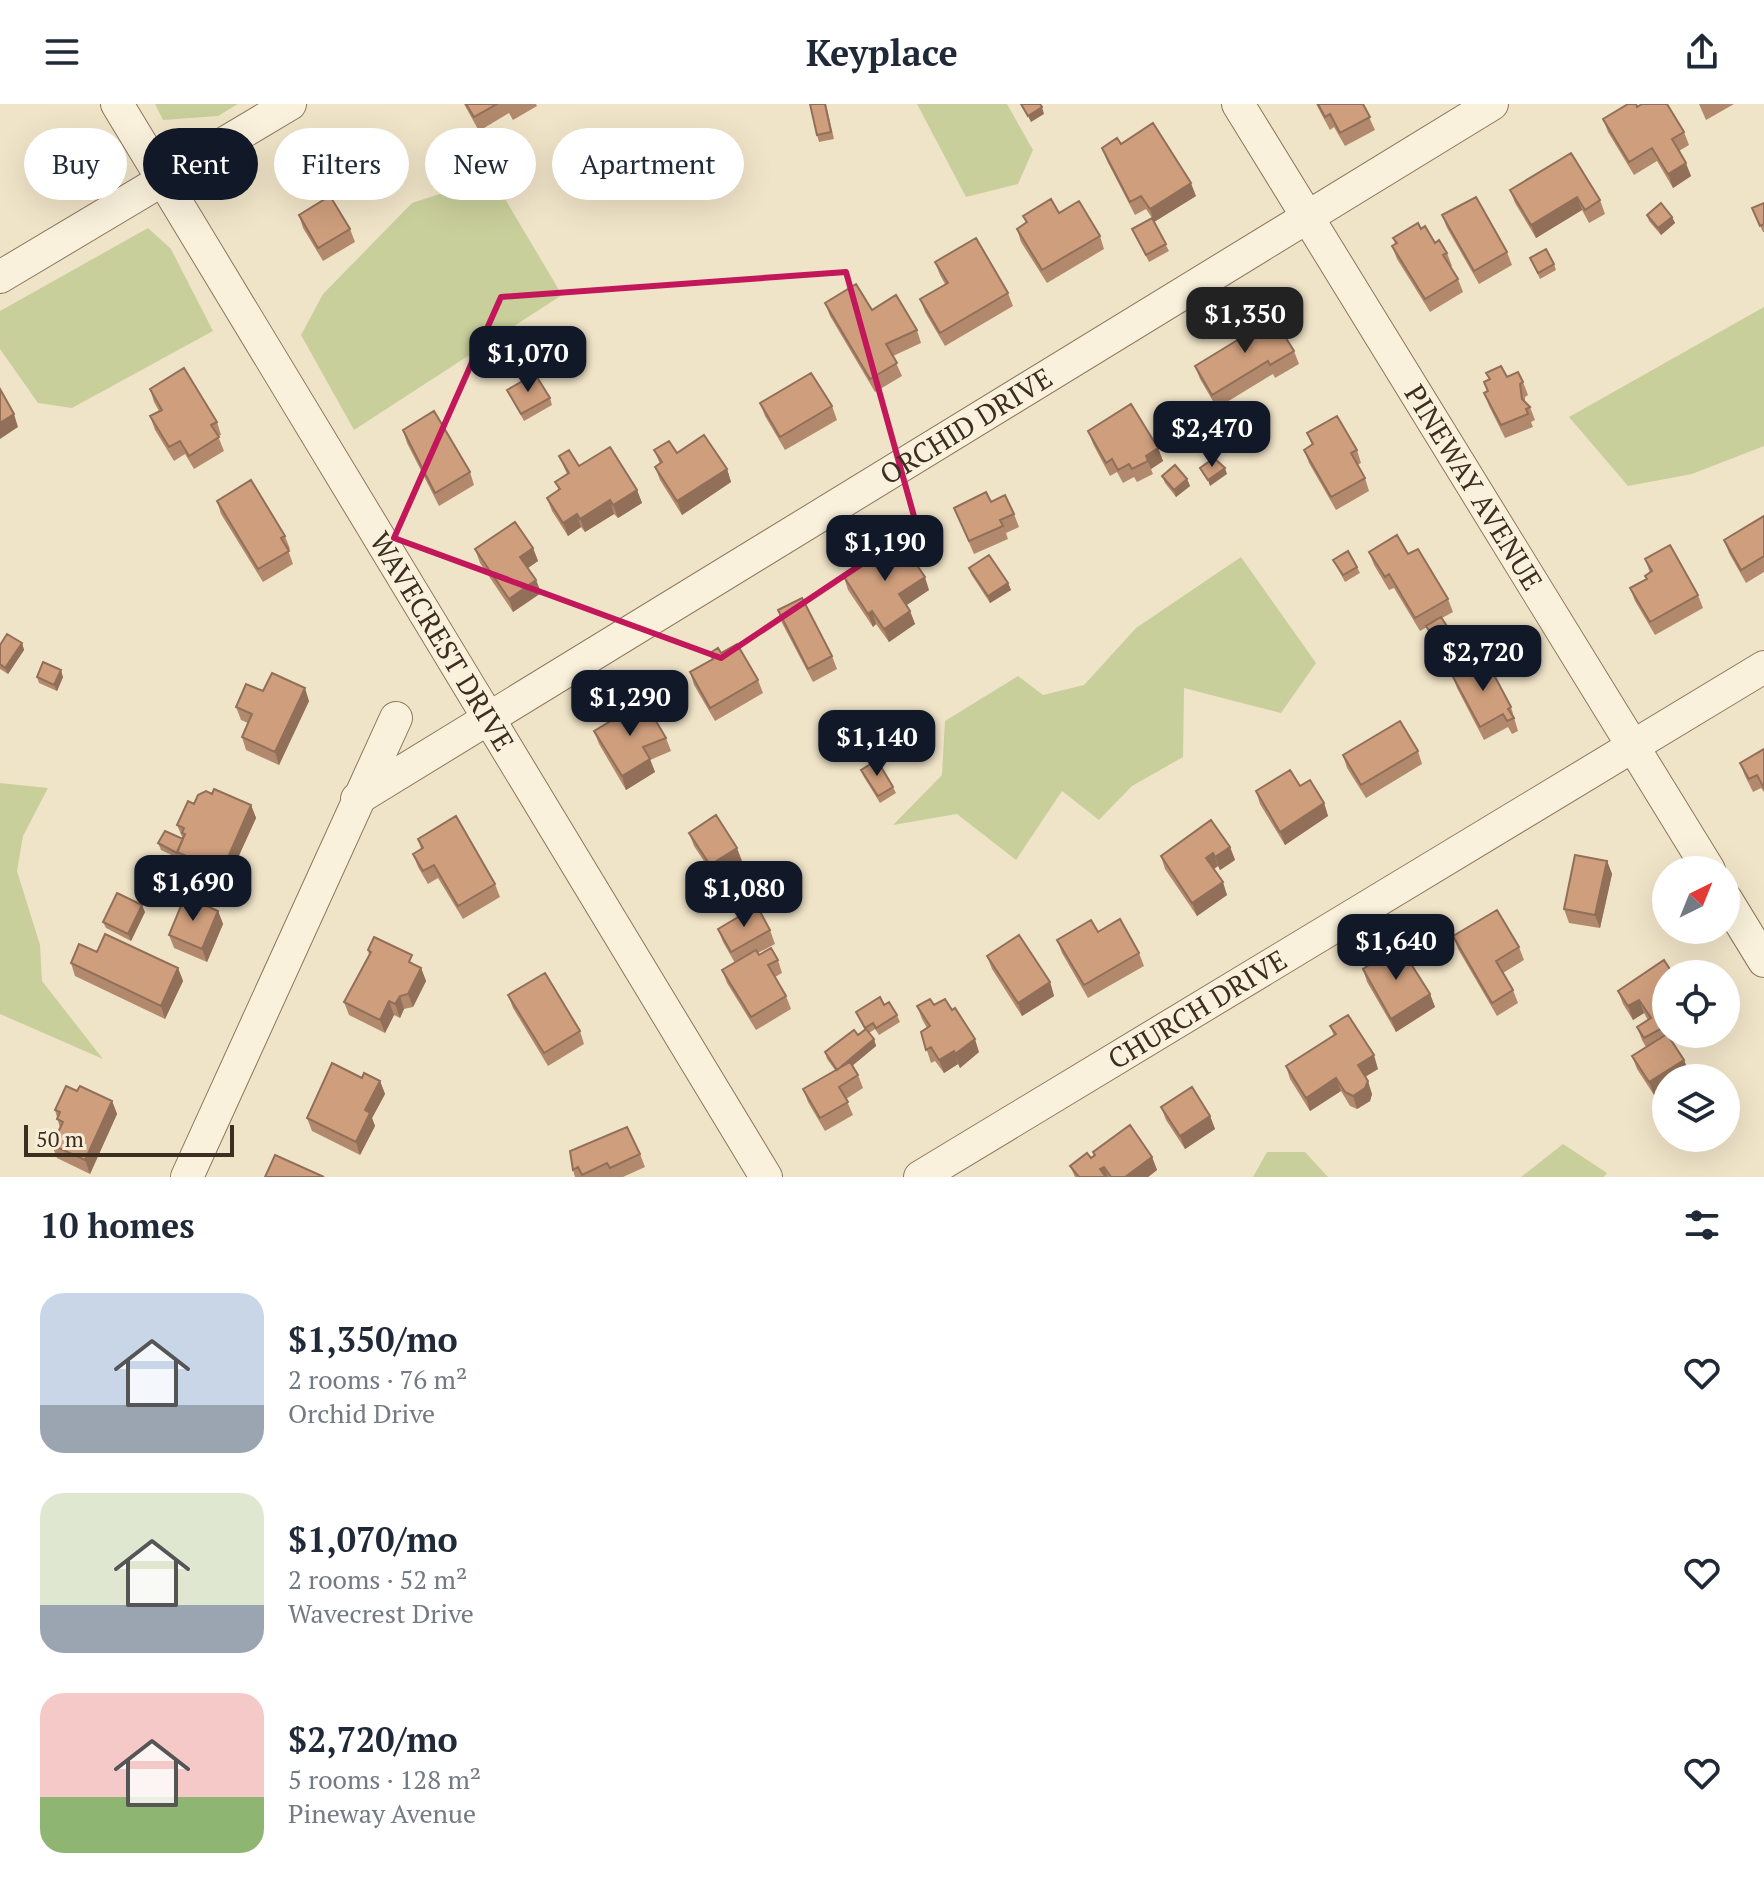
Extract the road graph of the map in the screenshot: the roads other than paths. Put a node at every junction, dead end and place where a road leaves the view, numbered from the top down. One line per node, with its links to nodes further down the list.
1 (117, 104): 6 (street, WAVECREST DRIVE)
2 (290, 104): 5 (street)
3 (1238, 104): 9 (street, PINEWAY AVENUE)
4 (1492, 104): 9 (street, ORCHID DRIVE)
5 (250, 128)
6 (143, 146)
7 (143, 192): 10 (street)
8 (176, 200): 12 (street, WAVECREST DRIVE)
9 (1307, 216): 12 (street, ORCHID DRIVE); 14 (street, PINEWAY AVENUE)
10 (0, 277)
11 (1764, 667): 14 (street, CHURCH DRIVE)
12 (491, 717): 15 (street, ORCHID DRIVE); 20 (street, WAVECREST DRIVE)
13 (396, 718): 15 (street)
14 (1633, 745): 16 (street, PINEWAY AVENUE); 21 (street, CHURCH DRIVE)
15 (357, 799): 19 (street)
16 (1700, 856)
17 (1740, 922): 18 (street)
18 (1764, 961)
19 (187, 1177)
20 (766, 1177)
21 (920, 1177)

